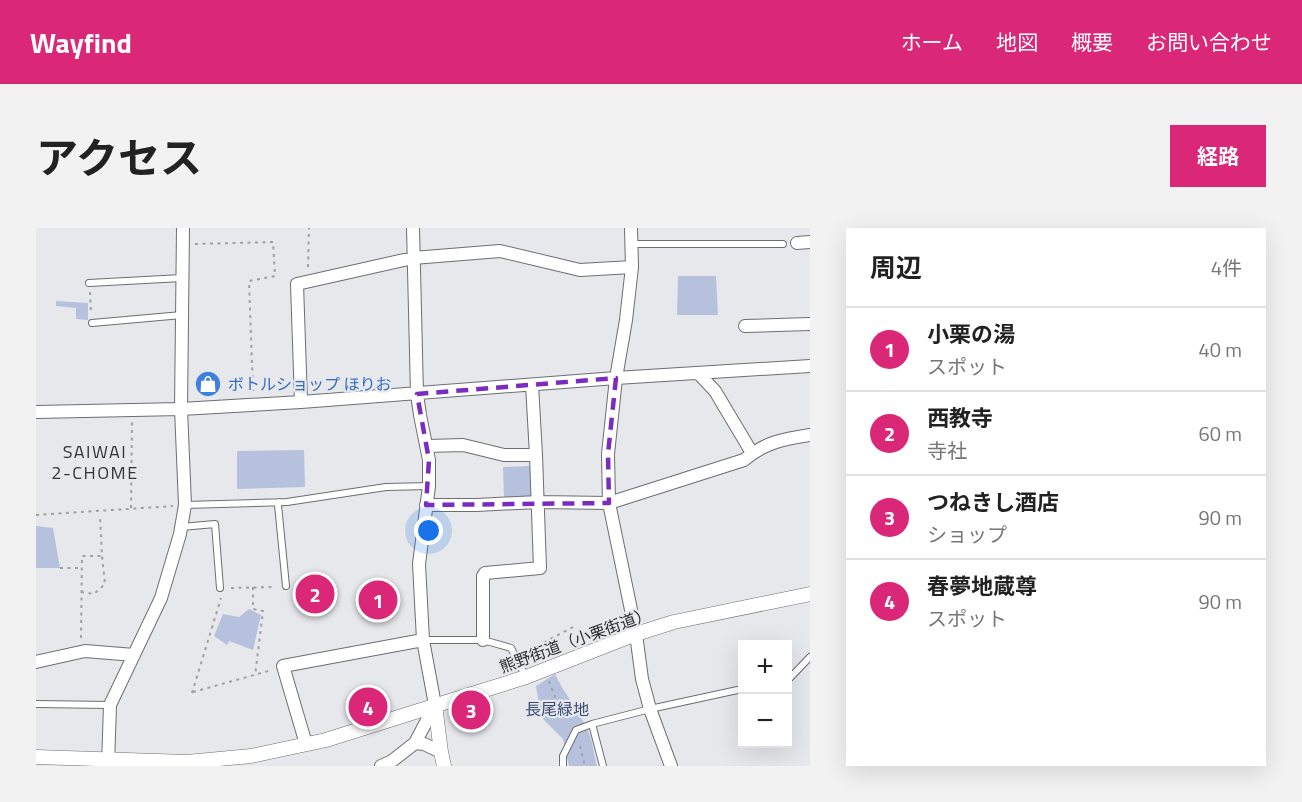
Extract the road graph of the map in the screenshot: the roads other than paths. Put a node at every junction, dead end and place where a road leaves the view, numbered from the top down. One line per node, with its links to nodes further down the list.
1 (183, 228): 10 (street)
2 (413, 228): 8 (street)
3 (631, 228): 6 (street)
4 (810, 242): 5 (street)
5 (797, 243)
6 (632, 244): 7 (lane); 9 (street)
7 (783, 244)
8 (414, 258): 9 (street); 20 (street); 21 (street)
9 (632, 267): 18 (street)
10 (183, 278): 11 (lane); 12 (street)
11 (89, 283)
12 (182, 315): 13 (lane); 22 (street)
13 (92, 323)
14 (810, 324): 15 (street)
15 (745, 326)
16 (810, 366): 17 (street)
17 (698, 373): 18 (street); 26 (street)
18 (616, 378): 19 (street); 31 (street)
19 (531, 385): 20 (street); 27 (street)
20 (417, 394): 21 (street); 25 (street)
21 (301, 402): 22 (street)
22 (181, 409): 23 (street); 32 (street)
23 (36, 412)
24 (810, 435): 26 (street)
25 (427, 446): 27 (street); 28 (street)
26 (752, 453): 31 (street)
27 (536, 455): 30 (street)
28 (429, 486): 29 (lane); 33 (street)
29 (279, 502): 32 (lane); 35 (lane)
30 (537, 502): 31 (street); 33 (street); 40 (street)
31 (609, 503): 38 (street)
32 (184, 505): 34 (street)
33 (426, 505): 39 (street)
34 (181, 526): 36 (lane); 41 (street)
35 (286, 586)
36 (220, 588)
37 (810, 595): 38 (street, 熊野街道（小栗街道）)
38 (636, 634): 44 (street, 熊野街道（小栗街道）); 50 (street)
39 (423, 640): 40 (lane); 49 (street); 53 (street)
40 (483, 640): 44 (lane)
41 (134, 655): 43 (street); 48 (street)
42 (810, 657): 45 (lane)
43 (36, 662)
44 (526, 676): 49 (street, 熊野街道（小栗街道）)
45 (792, 676)
46 (738, 690): 50 (lane)
47 (36, 704): 48 (lane)
48 (110, 705): 56 (street)
49 (435, 705): 52 (street); 53 (street, 熊野街道（小栗街道）); 55 (street)
50 (650, 709): 51 (lane); 60 (street)
51 (592, 724): 58 (lane); 59 (lane)
52 (415, 743): 55 (street); 57 (street)
53 (306, 744): 56 (street, 熊野街道（小栗街道）)
54 (36, 757): 56 (street, 熊野街道（小栗街道）)
55 (442, 759)
56 (107, 763)
57 (381, 766)
58 (563, 766)
59 (603, 766)
60 (671, 766)

